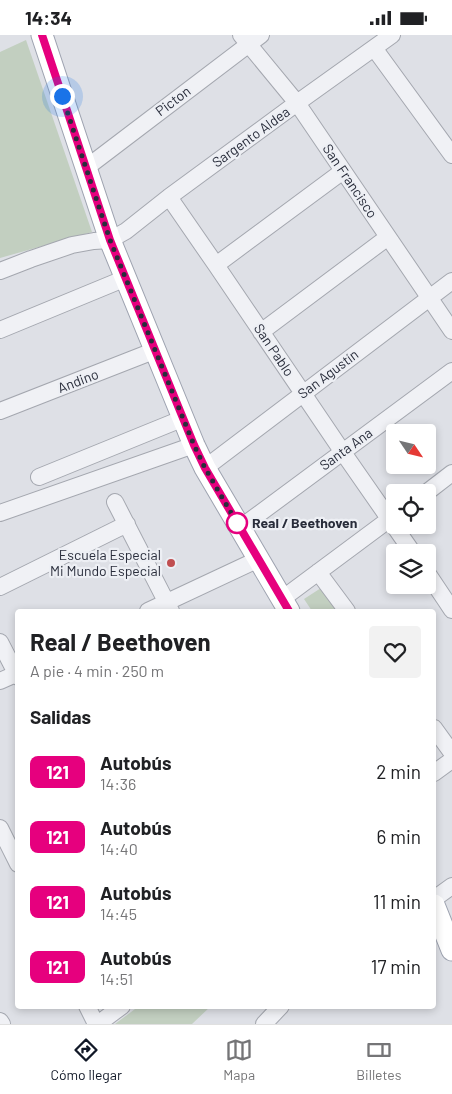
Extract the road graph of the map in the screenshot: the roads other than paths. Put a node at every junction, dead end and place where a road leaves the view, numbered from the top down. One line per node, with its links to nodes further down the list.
1 (392, 35): 4 (street, Sargento Aldea)
2 (48, 38): 7 (main road)
3 (250, 38): 5 (street, San Francisco); 7 (street, Picton)
4 (374, 48): 5 (street, Sargento Aldea); 6 (street)
5 (297, 103): 8 (street, San Francisco); 9 (street, Sargento Aldea)
6 (452, 155)
7 (86, 168): 11 (main road)
8 (343, 171): 10 (street, San Francisco); 12 (street)
9 (169, 197): 11 (street, Sargento Aldea); 12 (street, San Pablo)
10 (388, 237): 16 (street, San Francisco); 19 (street)
11 (110, 240): 13 (street); 14 (main road)
12 (216, 265): 19 (street, San Pablo)
13 (0, 271)
14 (126, 278): 17 (street); 20 (main road)
15 (452, 281): 16 (street, San Agustín)
16 (430, 298): 18 (street, San Francisco); 22 (street, San Agustín)
17 (0, 330)
18 (452, 331)
19 (261, 332): 22 (street, San Pablo)
20 (156, 350): 23 (street, Andino); 24 (main road)
21 (452, 371): 26 (street, Santa Ana)
22 (303, 393): 26 (street, San Pablo); 27 (street, San Agustín)
23 (0, 411)
24 (184, 419): 25 (main road); 29 (street)
25 (194, 445): 27 (main road); 33 (street)
26 (342, 451): 32 (street, San Pablo); 36 (street, Santa Ana)
27 (205, 468): 36 (main road)
28 (451, 475): 30 (street)
29 (39, 477)
30 (436, 486)
31 (115, 502): 35 (street)
32 (386, 509)
33 (0, 513)
34 (386, 521): 38 (street)
35 (127, 524): 40 (street); 42 (street)
36 (240, 528): 37 (main road)
37 (259, 559): 41 (main road); 42 (street)
38 (318, 572): 41 (street); 43 (street)
39 (436, 586): 44 (street)
40 (0, 587)
41 (285, 605)
42 (168, 607)
43 (346, 609)
44 (452, 610)
45 (0, 642): 46 (street)
46 (15, 670)
47 (15, 675): 48 (street)
48 (0, 681)
49 (436, 731): 50 (street)
50 (452, 753)
51 (452, 759): 52 (street)
52 (436, 771)
53 (0, 828): 54 (street)
54 (15, 858)
55 (452, 886): 56 (street)
56 (436, 898)
57 (436, 910): 58 (main road)
58 (452, 950)
59 (89, 1009): 62 (street)
60 (118, 1009): 62 (street)
61 (278, 1009): 63 (street)
62 (97, 1024)
63 (264, 1024)

